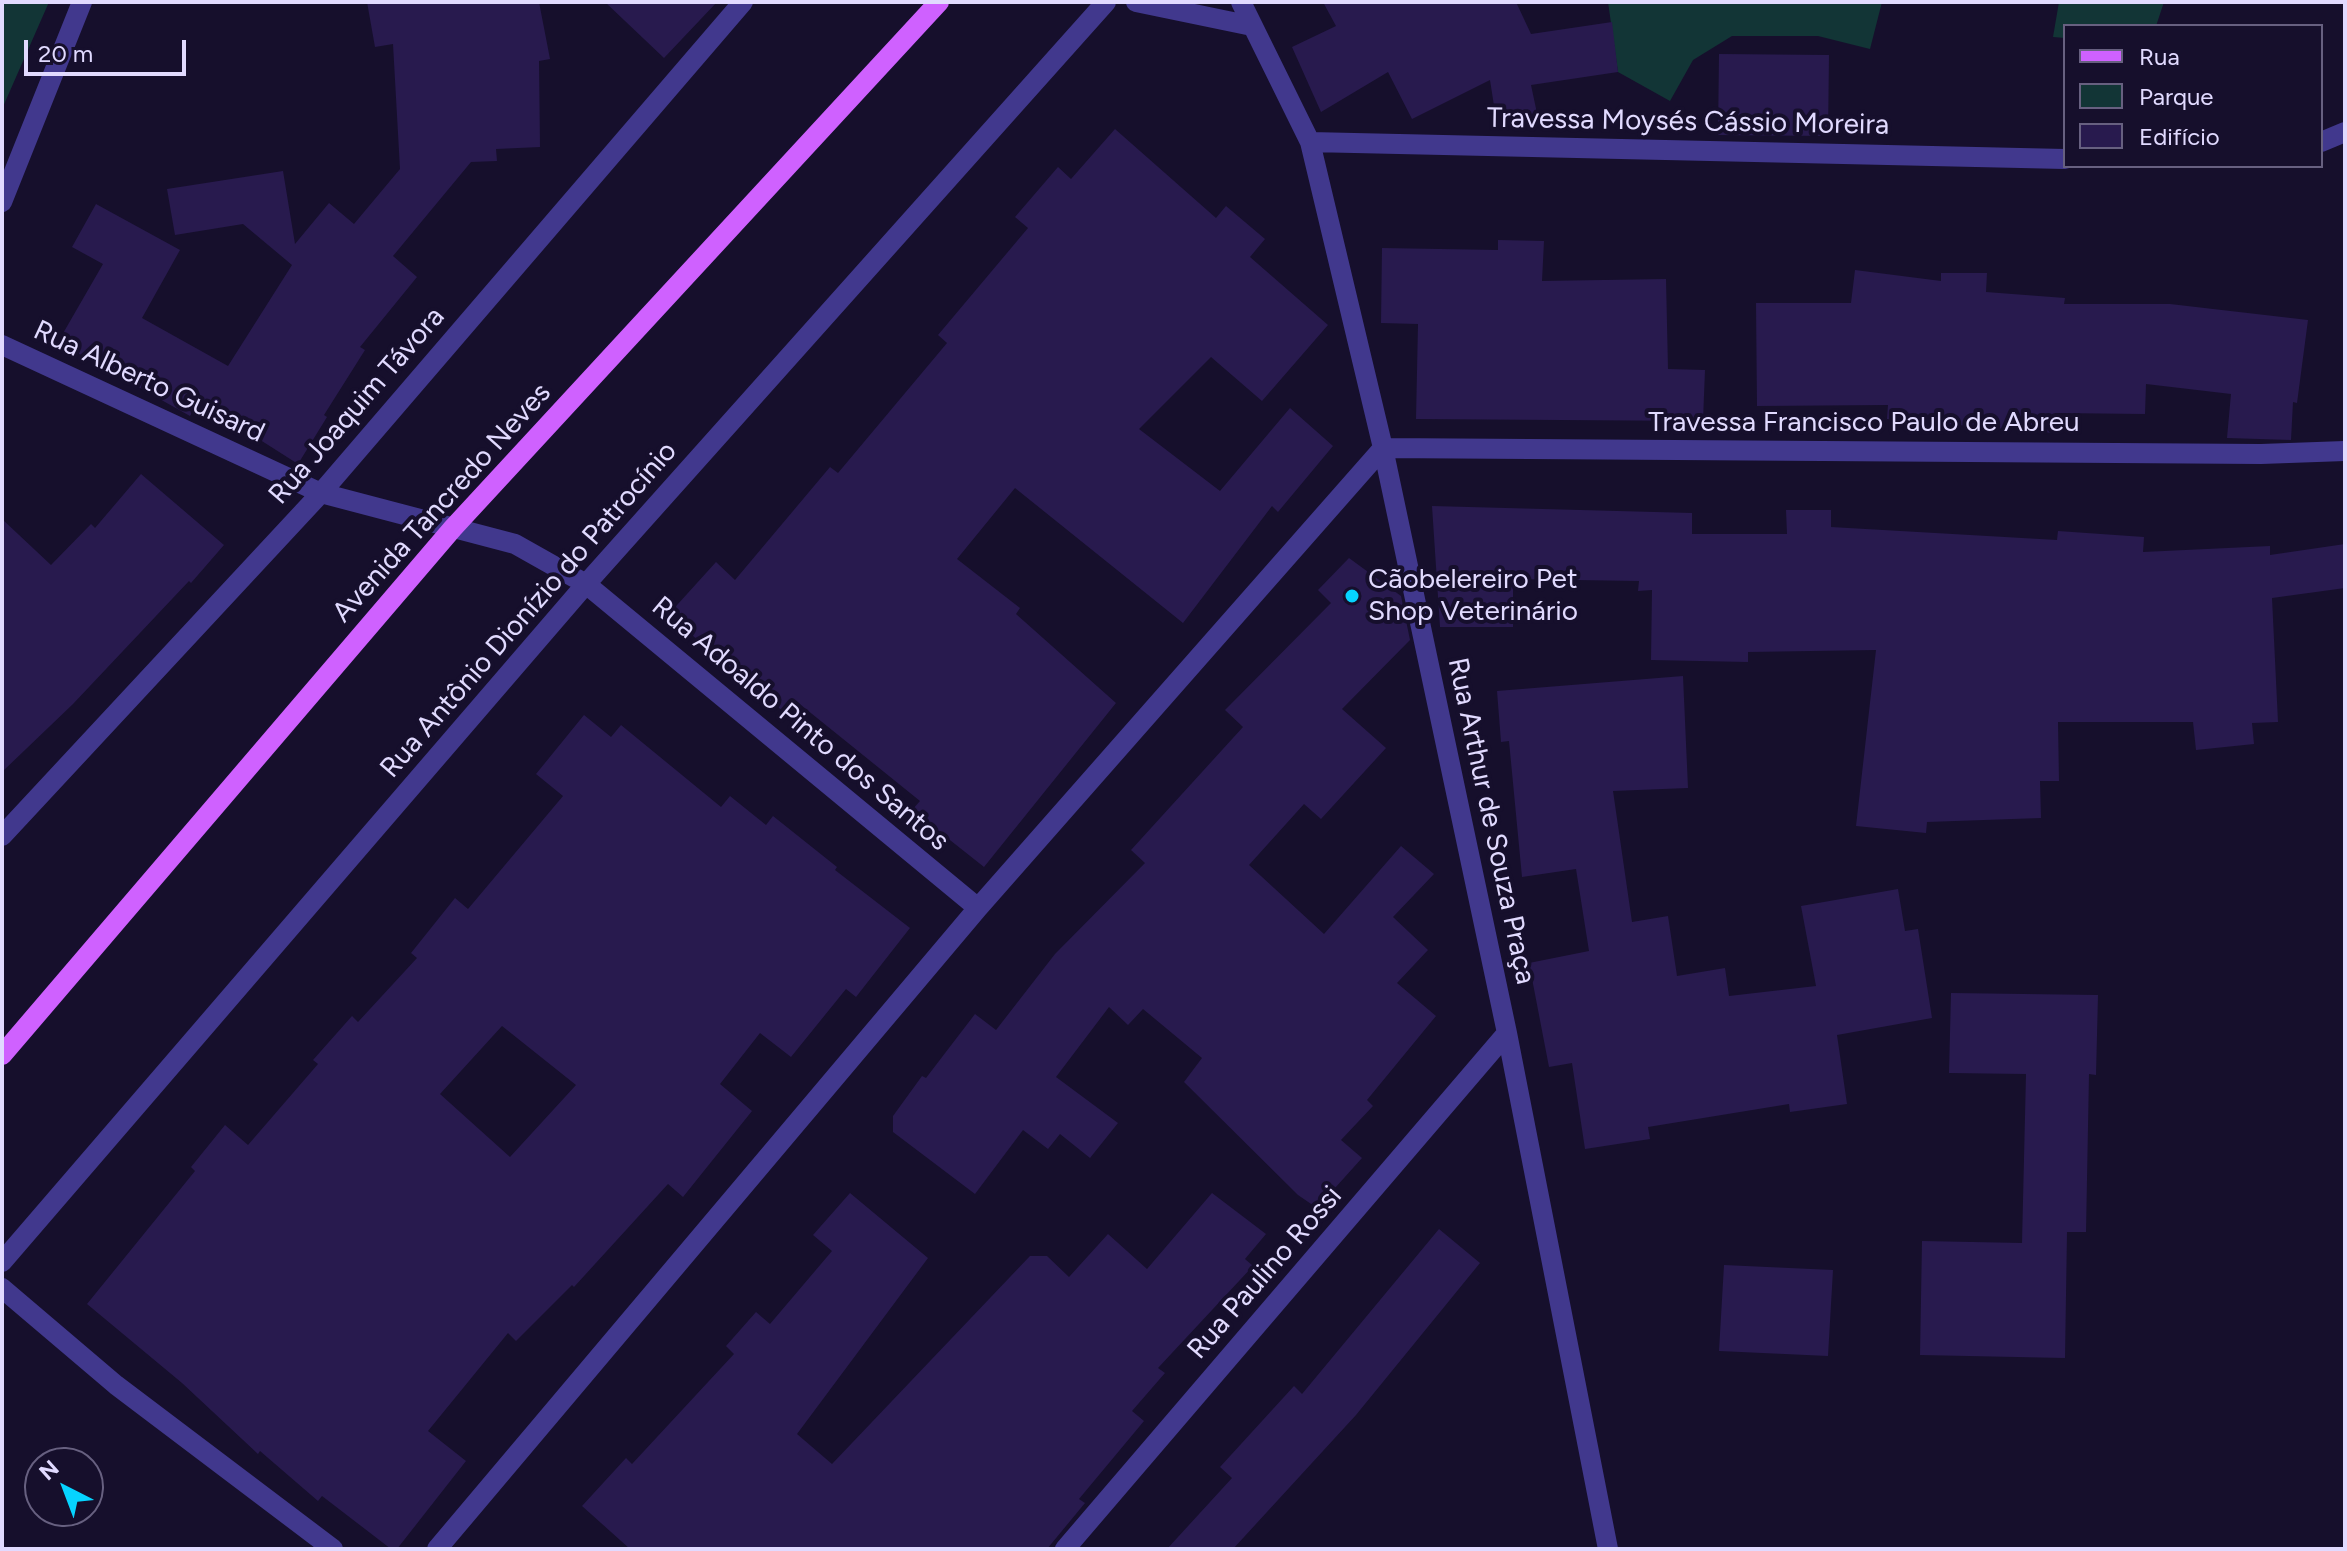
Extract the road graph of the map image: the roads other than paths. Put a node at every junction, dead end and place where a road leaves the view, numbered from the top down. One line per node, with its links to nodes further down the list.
1 (82, 2): 12 (street)
2 (743, 2): 16 (street, Rua Joaquim Távora)
3 (939, 2): 17 (main road, Avenida Tancredo Neves)
4 (1106, 2): 18 (street, Rua Antônio Dionízio do Patrocínio)
5 (1136, 2): 7 (street)
6 (1241, 2): 7 (street, Rua Arthur de Souza Praça)
7 (1252, 26): 10 (street, Rua Arthur de Souza Praça)
8 (2345, 132): 9 (street)
9 (2323, 141)
10 (1310, 142): 11 (street, Travessa Moysés Cássio Moreira); 14 (street, Rua Arthur de Souza Praça)
11 (2063, 159)
12 (2, 202)
13 (2, 345): 16 (street, Rua Alberto Guisard)
14 (1383, 448): 15 (street, Travessa Francisco Paulo de Abreu); 20 (street); 21 (street, Rua Arthur de Souza Praça)
15 (2345, 451)
16 (321, 493): 17 (street, Rua Alberto Guisard); 19 (street, Rua Joaquim Távora)
17 (453, 528): 18 (street, Rua Alberto Guisard); 22 (main road, Avenida Tancredo Neves)
18 (586, 584): 20 (street, Rua Adoaldo Pinto dos Santos); 23 (street, Rua Antônio Dionízio do Patrocínio)
19 (2, 836)
20 (978, 908): 26 (street)
21 (1507, 1033): 27 (street, Rua Paulino Rossi); 28 (street, Rua Arthur de Souza Praça)
22 (2, 1055)
23 (2, 1262)
24 (2, 1288): 25 (street)
25 (333, 1549)
26 (437, 1549)
27 (1065, 1549)
28 (1608, 1549)

